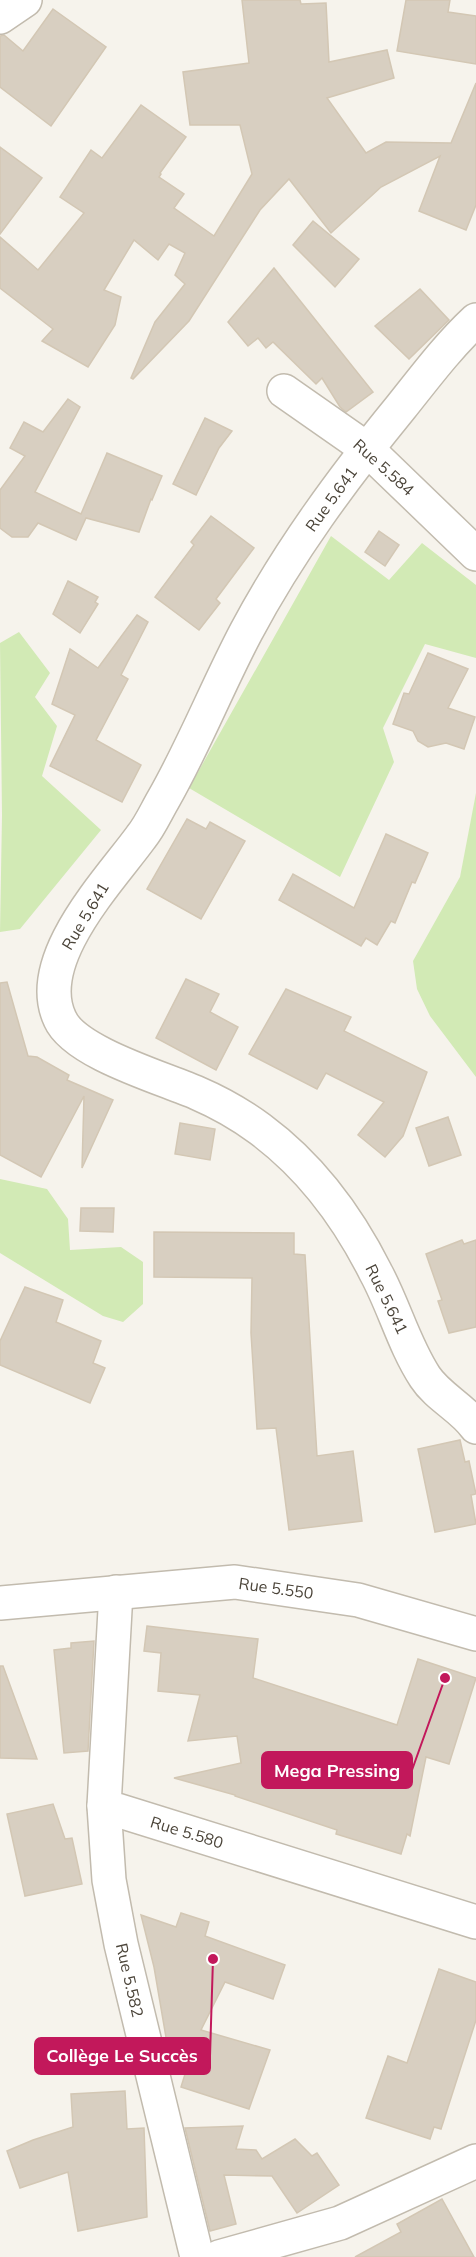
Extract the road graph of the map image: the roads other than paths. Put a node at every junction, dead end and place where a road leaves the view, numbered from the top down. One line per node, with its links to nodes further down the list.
1 (25, 0): 2 (street)
2 (0, 17)
3 (476, 320): 5 (street, Rue 5.641)
4 (284, 391): 5 (street, Rue 5.584)
5 (367, 449): 6 (street, Rue 5.584); 7 (street, Rue 5.641)
6 (476, 554)
7 (476, 1427)
8 (116, 1592): 9 (street, Rue 5.550); 10 (street, Rue 5.550); 11 (street)
9 (0, 1603)
10 (476, 1634)
11 (104, 1806): 12 (street, Rue 5.580); 14 (street, Rue 5.582)
12 (476, 1922)
13 (476, 2161): 15 (street)
14 (196, 2257)
15 (219, 2257)

